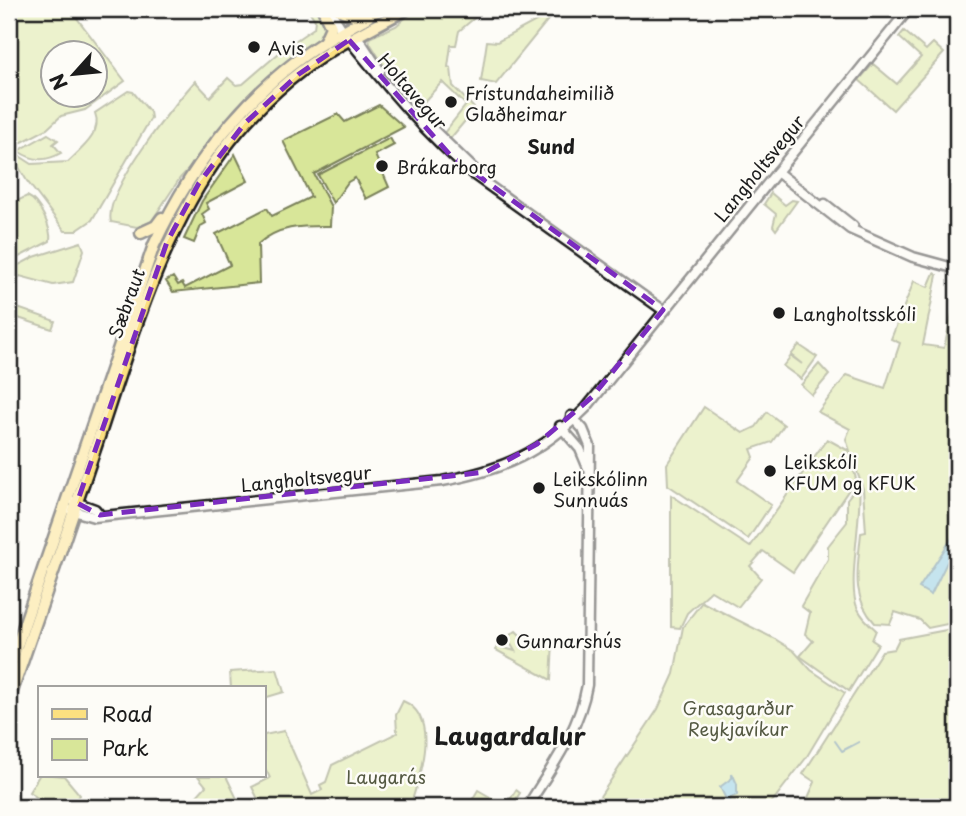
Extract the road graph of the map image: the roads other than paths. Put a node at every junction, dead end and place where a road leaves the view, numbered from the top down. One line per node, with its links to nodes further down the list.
1 (326, 9): 6 (main road, Holtavegur); 7 (main road)
2 (338, 9): 3 (highway); 6 (main road, Holtavegur)
3 (382, 9): 6 (highway, Sæbraut)
4 (406, 9): 6 (highway, Sæbraut)
5 (909, 9): 8 (street, Langholtsvegur)
6 (350, 34): 7 (main road, Sæbraut); 12 (street, Holtavegur); 16 (main road, Sæbraut)
7 (324, 43): 9 (main road, Sæbraut)
8 (779, 169): 11 (street); 12 (street, Langholtsvegur)
9 (190, 177): 10 (main road); 16 (main road, Sæbraut)
10 (141, 233)
11 (957, 269)
12 (663, 310): 13 (street, Langholtsvegur)
13 (573, 418): 14 (street, Langholtsvegur); 15 (street)
14 (562, 428): 15 (street); 16 (street, Langholtsvegur)
15 (590, 471): 19 (street)
16 (70, 506): 17 (main road, Sæbraut); 18 (main road, Sæbraut)
17 (9, 669)
18 (9, 700)
19 (527, 807)

